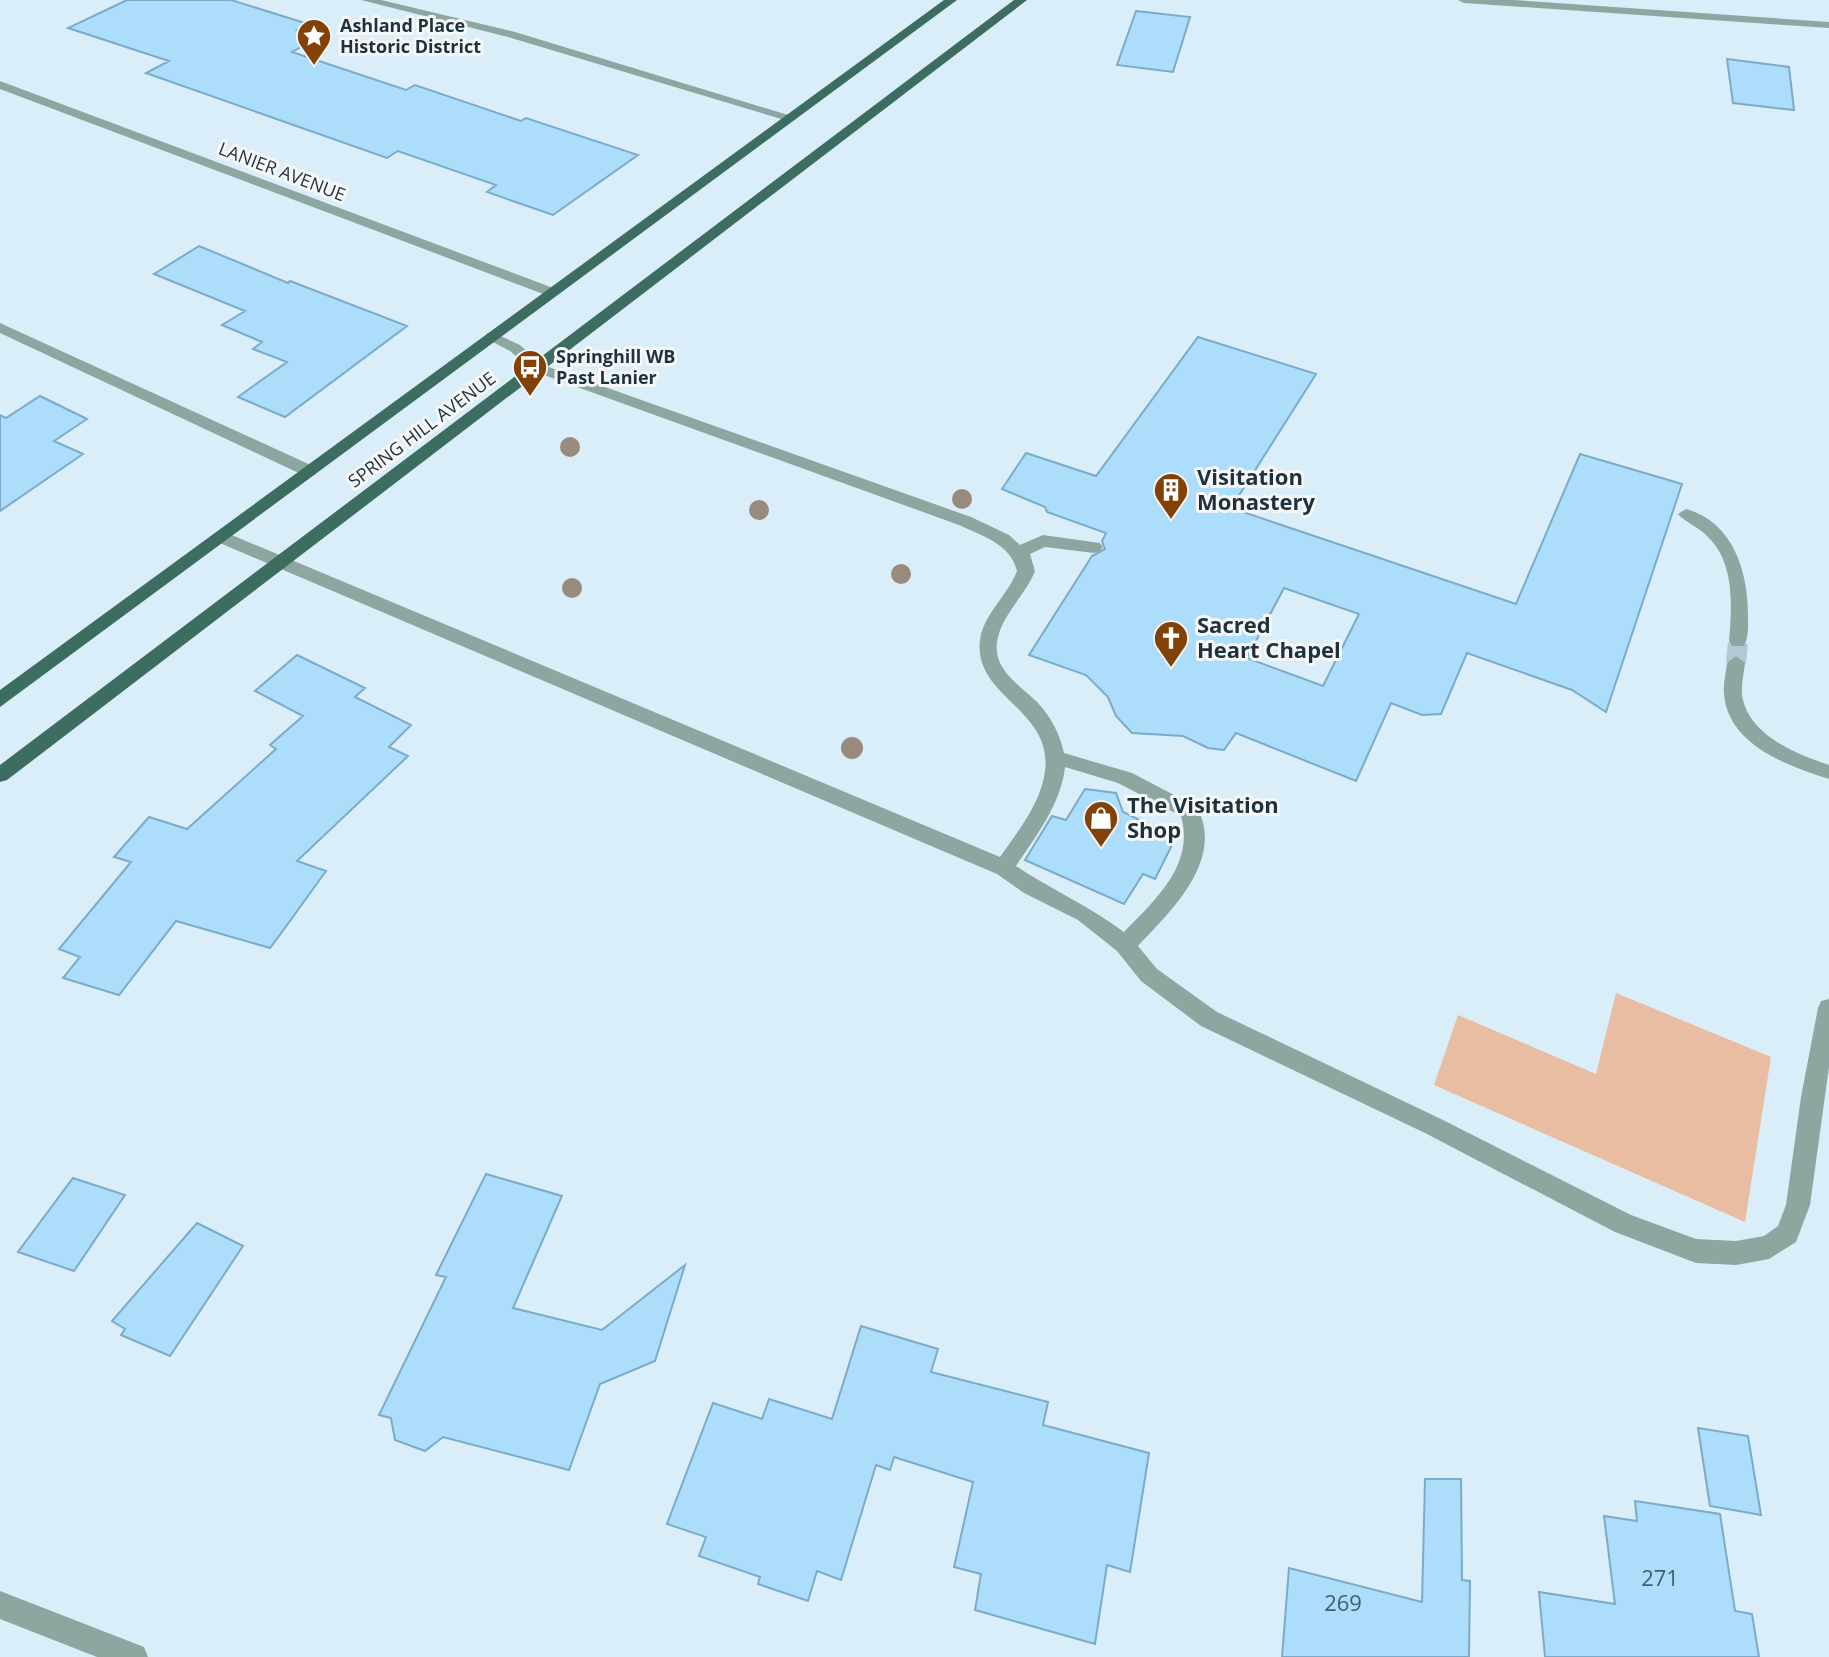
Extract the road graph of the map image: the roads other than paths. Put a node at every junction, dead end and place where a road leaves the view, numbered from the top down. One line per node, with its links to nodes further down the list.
1 (367, 0): 7 (street)
2 (951, 0): 7 (main road, SPRING HILL AVENUE)
3 (1021, 0): 11 (main road, SPRING HILL AVENUE)
4 (1464, 0): 5 (street)
5 (1829, 25)
6 (0, 85): 8 (street, LANIER AVENUE)
7 (792, 118): 8 (main road, SPRING HILL AVENUE)
8 (551, 292): 10 (main road, SPRING HILL AVENUE)
9 (0, 327): 12 (street)
10 (492, 336): 11 (street); 12 (main road, SPRING HILL AVENUE)
11 (538, 368): 16 (street); 17 (main road, SPRING HILL AVENUE)
12 (309, 471): 14 (main road, SPRING HILL AVENUE)
13 (1686, 514): 18 (street)
14 (221, 537): 17 (street); 20 (main road, SPRING HILL AVENUE)
15 (1094, 547): 16 (street)
16 (1020, 552): 21 (street)
17 (280, 562): 23 (main road, SPRING HILL AVENUE); 24 (street)
18 (1738, 641)
19 (1736, 663): 22 (street)
20 (0, 700)
21 (1055, 758): 24 (street); 25 (street)
22 (1829, 772)
23 (0, 775)
24 (1004, 868): 25 (street)
25 (1125, 945): 26 (street)
26 (1829, 1008)
27 (0, 1605): 28 (street)
28 (134, 1657)

